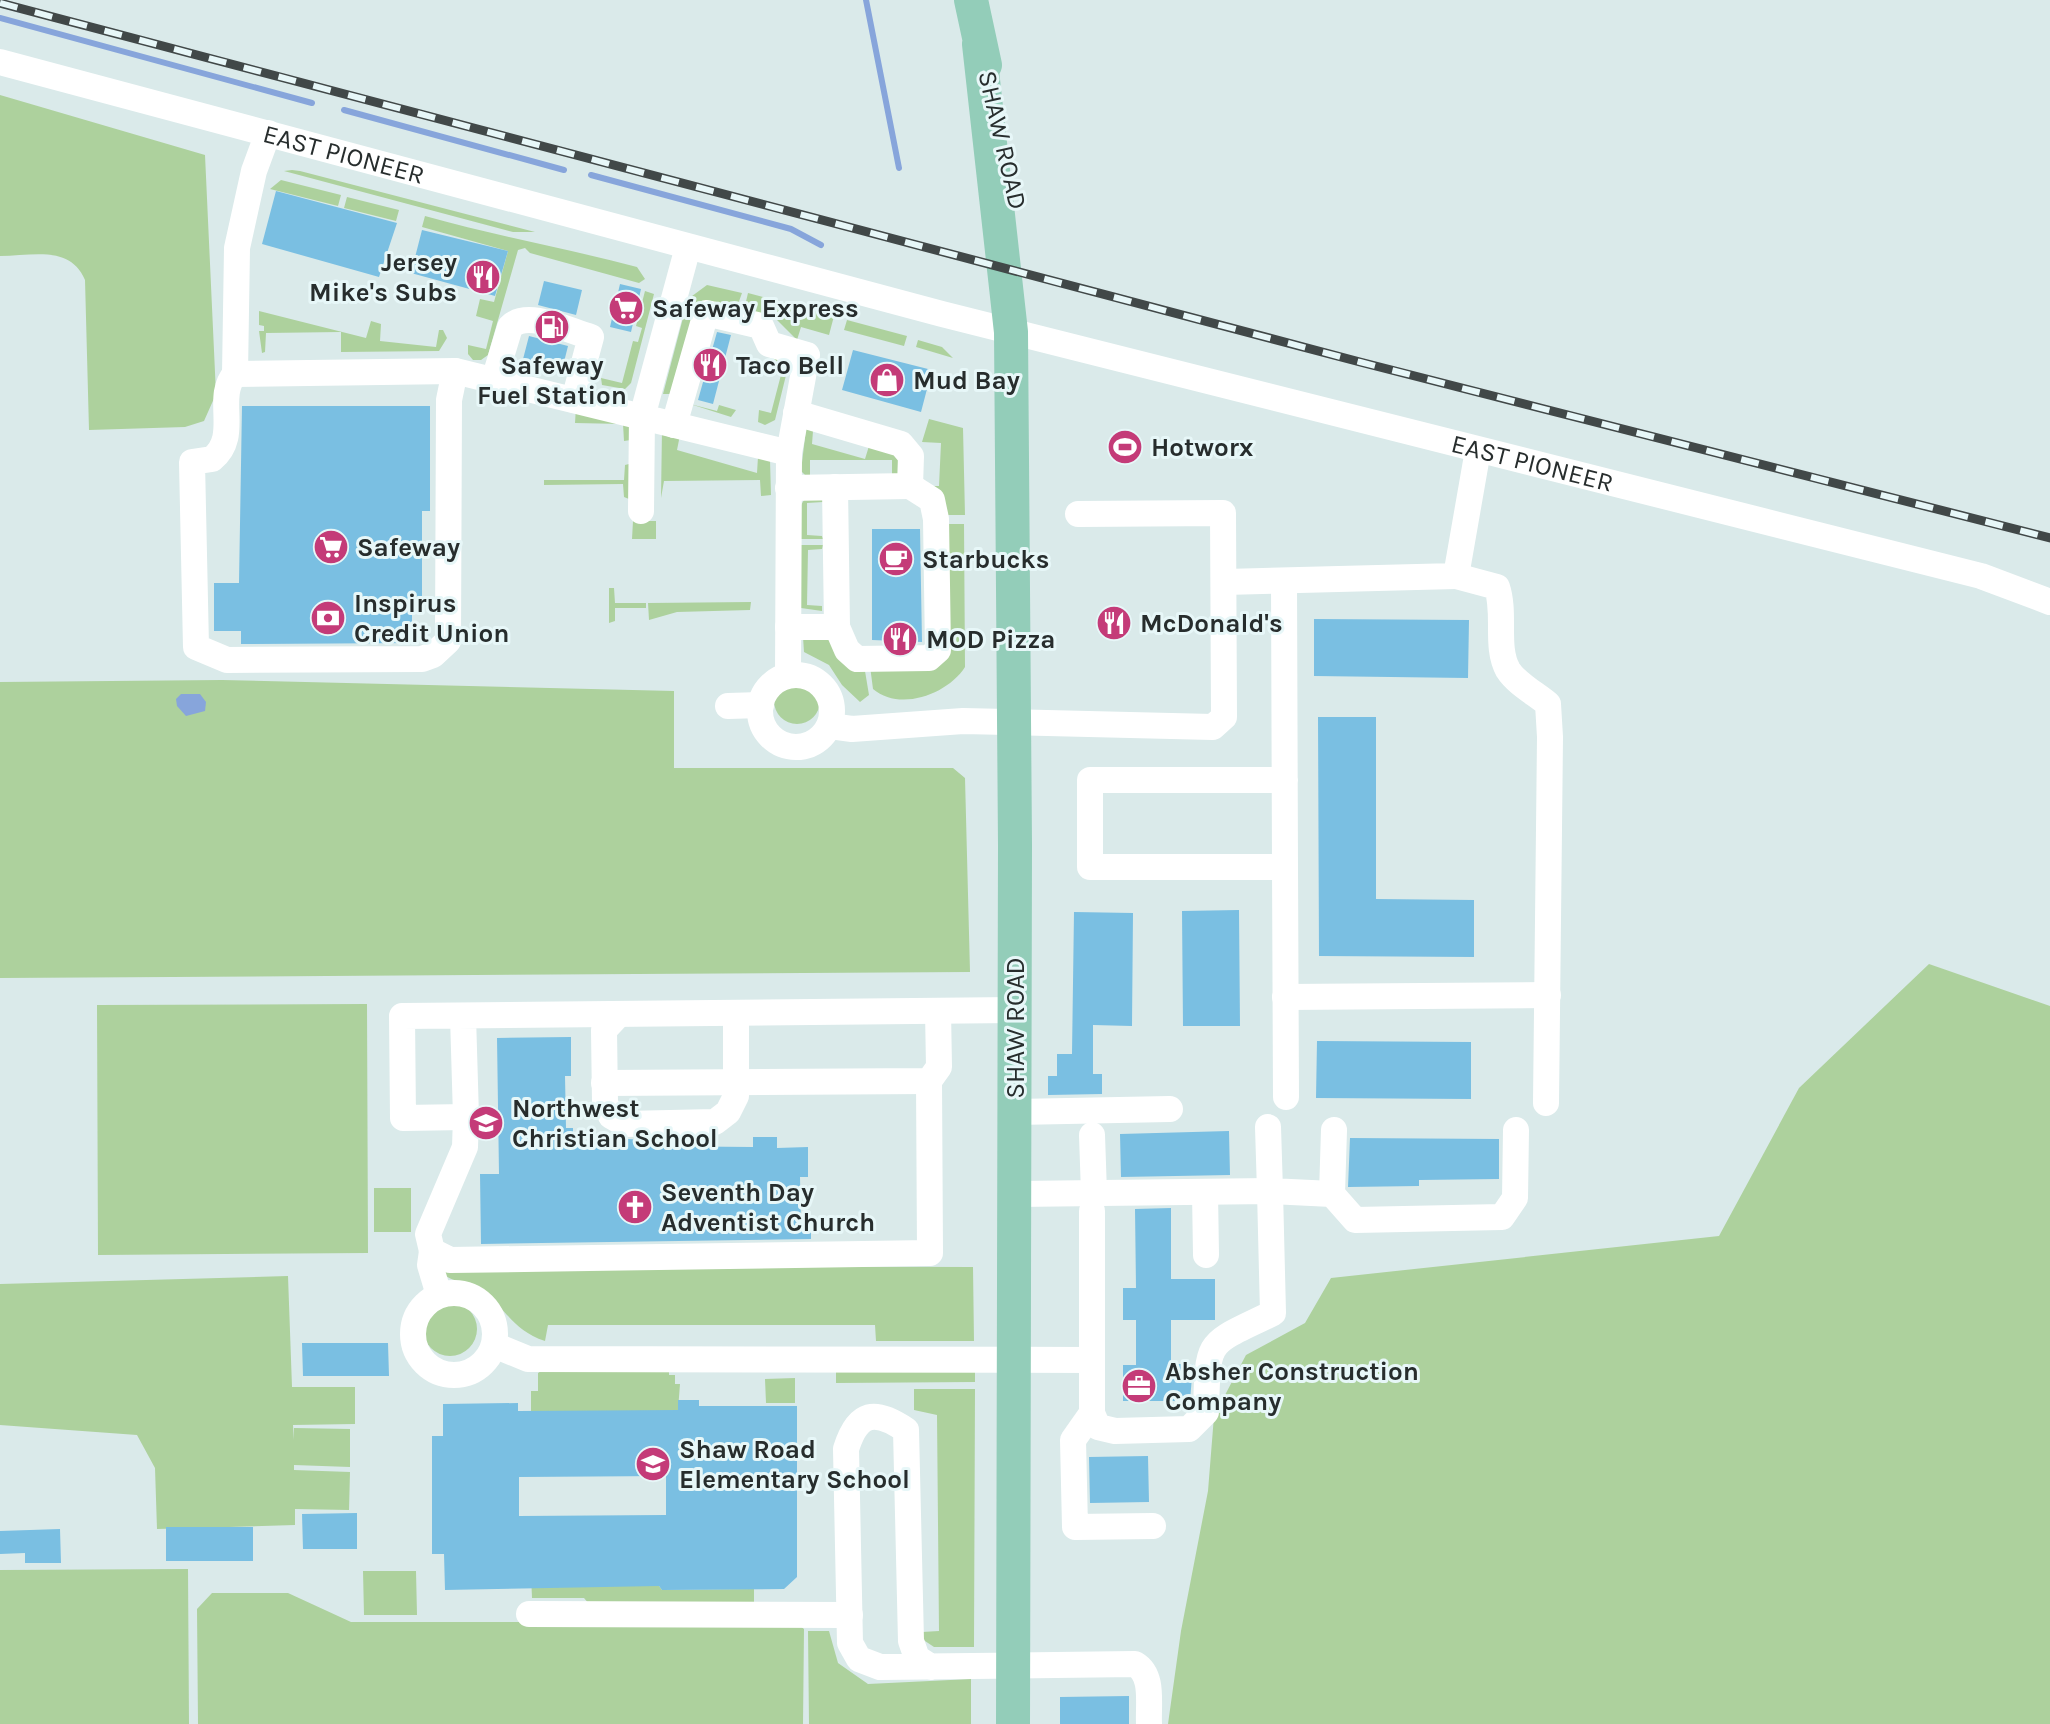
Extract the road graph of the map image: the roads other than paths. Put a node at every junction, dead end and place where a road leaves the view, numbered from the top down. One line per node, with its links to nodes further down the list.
1 (971, 0): 5 (main road, SHAW ROAD)
2 (0, 62): 3 (street, EAST PIONEER)
3 (268, 133): 4 (street, EAST PIONEER); 7 (street)
4 (688, 247): 5 (street, EAST PIONEER); 11 (street)
5 (1011, 332): 13 (street, EAST PIONEER); 29 (main road, SHAW ROAD)
6 (455, 371): 7 (street); 7 (street); 8 (street)
7 (235, 374)
8 (494, 380): 9 (street); 9 (street)
9 (574, 400): 11 (street)
10 (796, 413): 12 (street); 14 (street); 15 (street)
11 (642, 417): 12 (street); 18 (street)
12 (674, 425): 14 (street)
13 (1478, 450): 20 (street); 23 (street, EAST PIONEER)
14 (789, 453): 17 (street)
15 (910, 486): 16 (street); 25 (street)
16 (835, 487): 17 (street); 25 (street)
17 (788, 488): 24 (street)
18 (641, 511)
19 (1078, 514): 22 (street)
20 (1456, 576): 21 (street); 33 (street)
21 (1284, 581): 22 (street); 31 (street)
22 (1225, 582): 29 (street)
23 (2050, 602)
24 (788, 627): 25 (street); 26 (street)
25 (837, 627)
26 (788, 675): 27 (street); 30 (street)
27 (761, 705): 28 (street); 30 (street)
28 (728, 706)
29 (1013, 721): 30 (street); 35 (main road, SHAW ROAD)
30 (830, 726)
31 (1285, 780): 32 (street); 32 (street)
32 (1285, 867): 34 (street)
33 (1548, 995): 34 (street); 44 (street)
34 (1285, 997): 43 (street)
35 (1015, 1010): 36 (street); 46 (main road, SHAW ROAD)
36 (938, 1011): 37 (street); 40 (street)
37 (736, 1013): 38 (street); 41 (street)
38 (619, 1014): 39 (street); 42 (street)
39 (463, 1016): 47 (street); 47 (street)
40 (929, 1081): 41 (street); 57 (street)
41 (736, 1082): 42 (street); 42 (street)
42 (604, 1083)
43 (1286, 1097)
44 (1546, 1103)
45 (1170, 1109): 46 (street)
46 (1015, 1112): 54 (main road, SHAW ROAD)
47 (466, 1117): 57 (street)
48 (1268, 1127): 52 (street)
49 (1334, 1130): 55 (street)
50 (1516, 1130): 55 (street)
51 (1092, 1135): 56 (street)
52 (1270, 1191): 53 (street); 55 (street); 63 (street)
53 (1205, 1192): 56 (street); 58 (street)
54 (1015, 1194): 56 (street); 61 (main road, SHAW ROAD)
55 (1332, 1194)
56 (1093, 1202): 62 (street)
57 (432, 1251): 59 (street)
58 (1206, 1255)
59 (439, 1295): 60 (street); 60 (street)
60 (494, 1345): 61 (street)
61 (1015, 1360): 62 (street); 67 (main road, SHAW ROAD)
62 (1092, 1360): 63 (street)
63 (1092, 1413): 64 (street)
64 (1153, 1526)
65 (529, 1614): 66 (street)
66 (850, 1615): 68 (street); 68 (street)
67 (1013, 1665): 68 (street); 69 (main road, SHAW ROAD); 70 (street)
68 (931, 1667)
69 (1013, 1724)
70 (1149, 1724)

